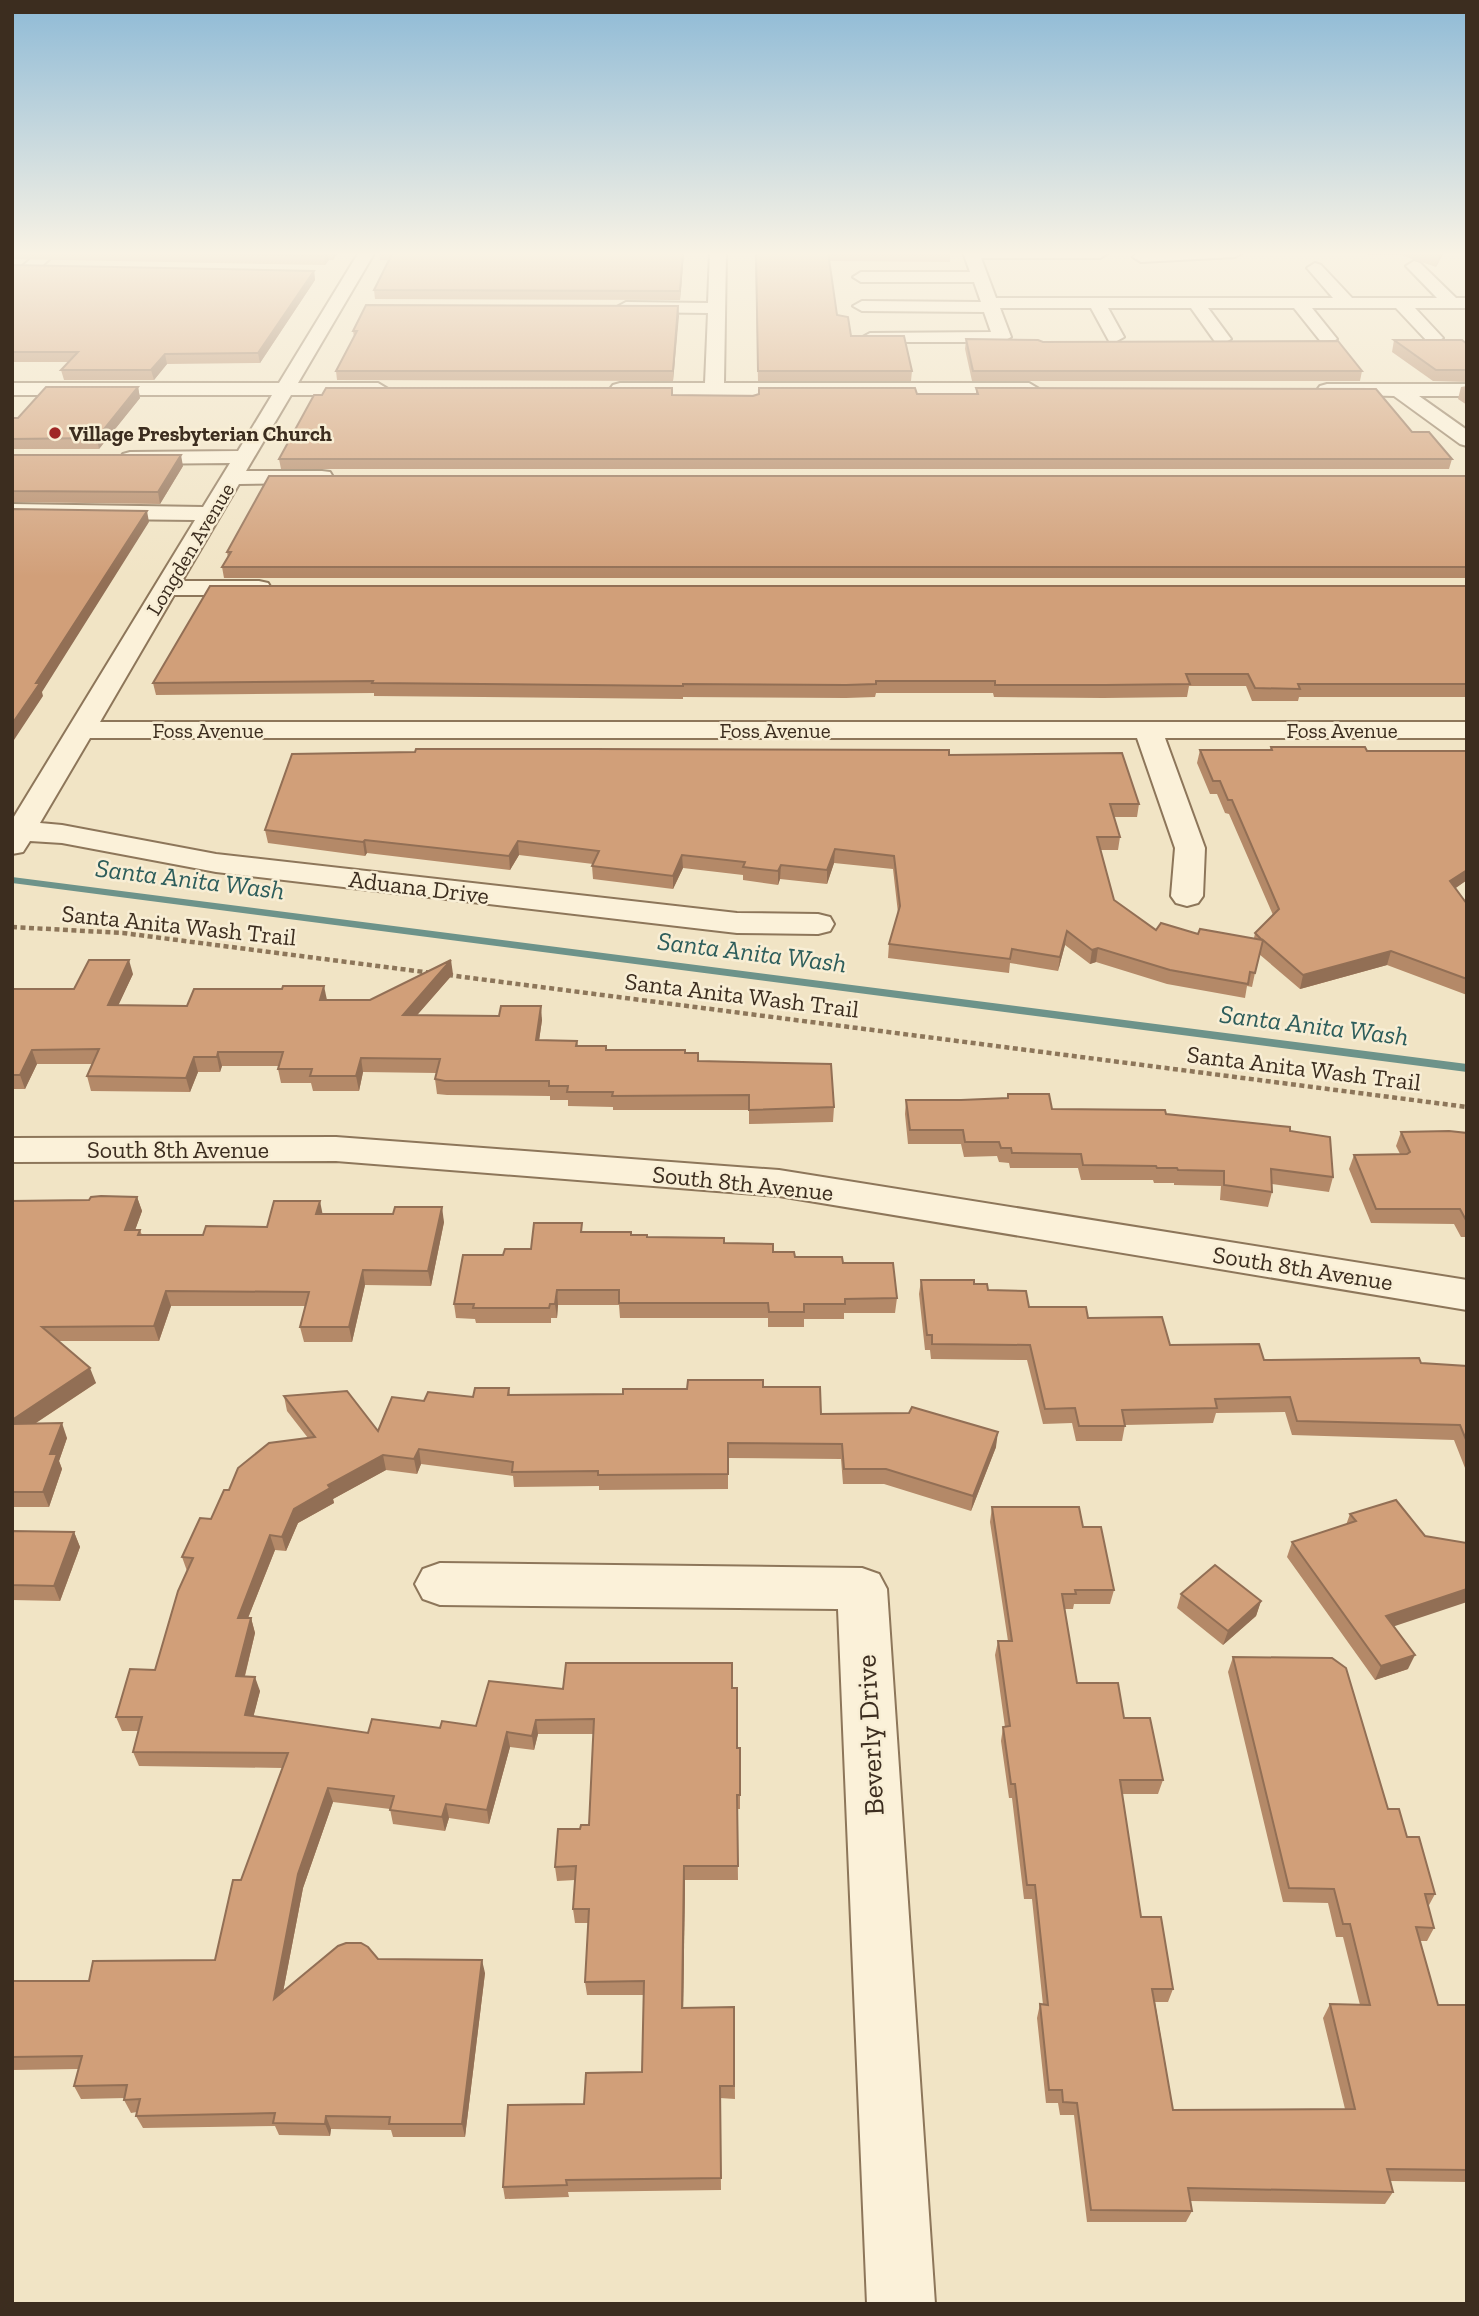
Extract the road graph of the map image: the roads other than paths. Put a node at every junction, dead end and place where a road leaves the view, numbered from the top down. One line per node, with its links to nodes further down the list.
1 (306, 360): 5 (street, Longden Avenue)
2 (715, 360): 10 (street)
3 (938, 360): 7 (street)
4 (12, 389): 5 (street)
5 (284, 389): 6 (street); 16 (street, Longden Avenue)
6 (403, 389)
7 (946, 389): 8 (street); 10 (street)
8 (1042, 389)
9 (606, 390): 10 (street)
10 (714, 390)
11 (1303, 390): 12 (street)
12 (1399, 390): 13 (street); 14 (street)
13 (1467, 390)
14 (1467, 440)
15 (108, 458): 16 (street)
16 (239, 467): 17 (street); 19 (street, Longden Avenue)
17 (340, 477)
18 (12, 512): 19 (street)
19 (212, 514): 20 (street, Longden Avenue)
20 (167, 588): 21 (street); 22 (street, Longden Avenue)
21 (289, 588)
22 (82, 730): 23 (street, Foss Avenue); 25 (street, Longden Avenue)
23 (1148, 730): 24 (street, Foss Avenue); 26 (street)
24 (1467, 730)
25 (17, 838): 27 (street, Aduana Drive)
26 (1187, 896)
27 (818, 924)
28 (12, 1150): 29 (street, South 8th Avenue)
29 (1467, 1295)
30 (440, 1584): 31 (street, Beverly Drive)
31 (901, 2304)

